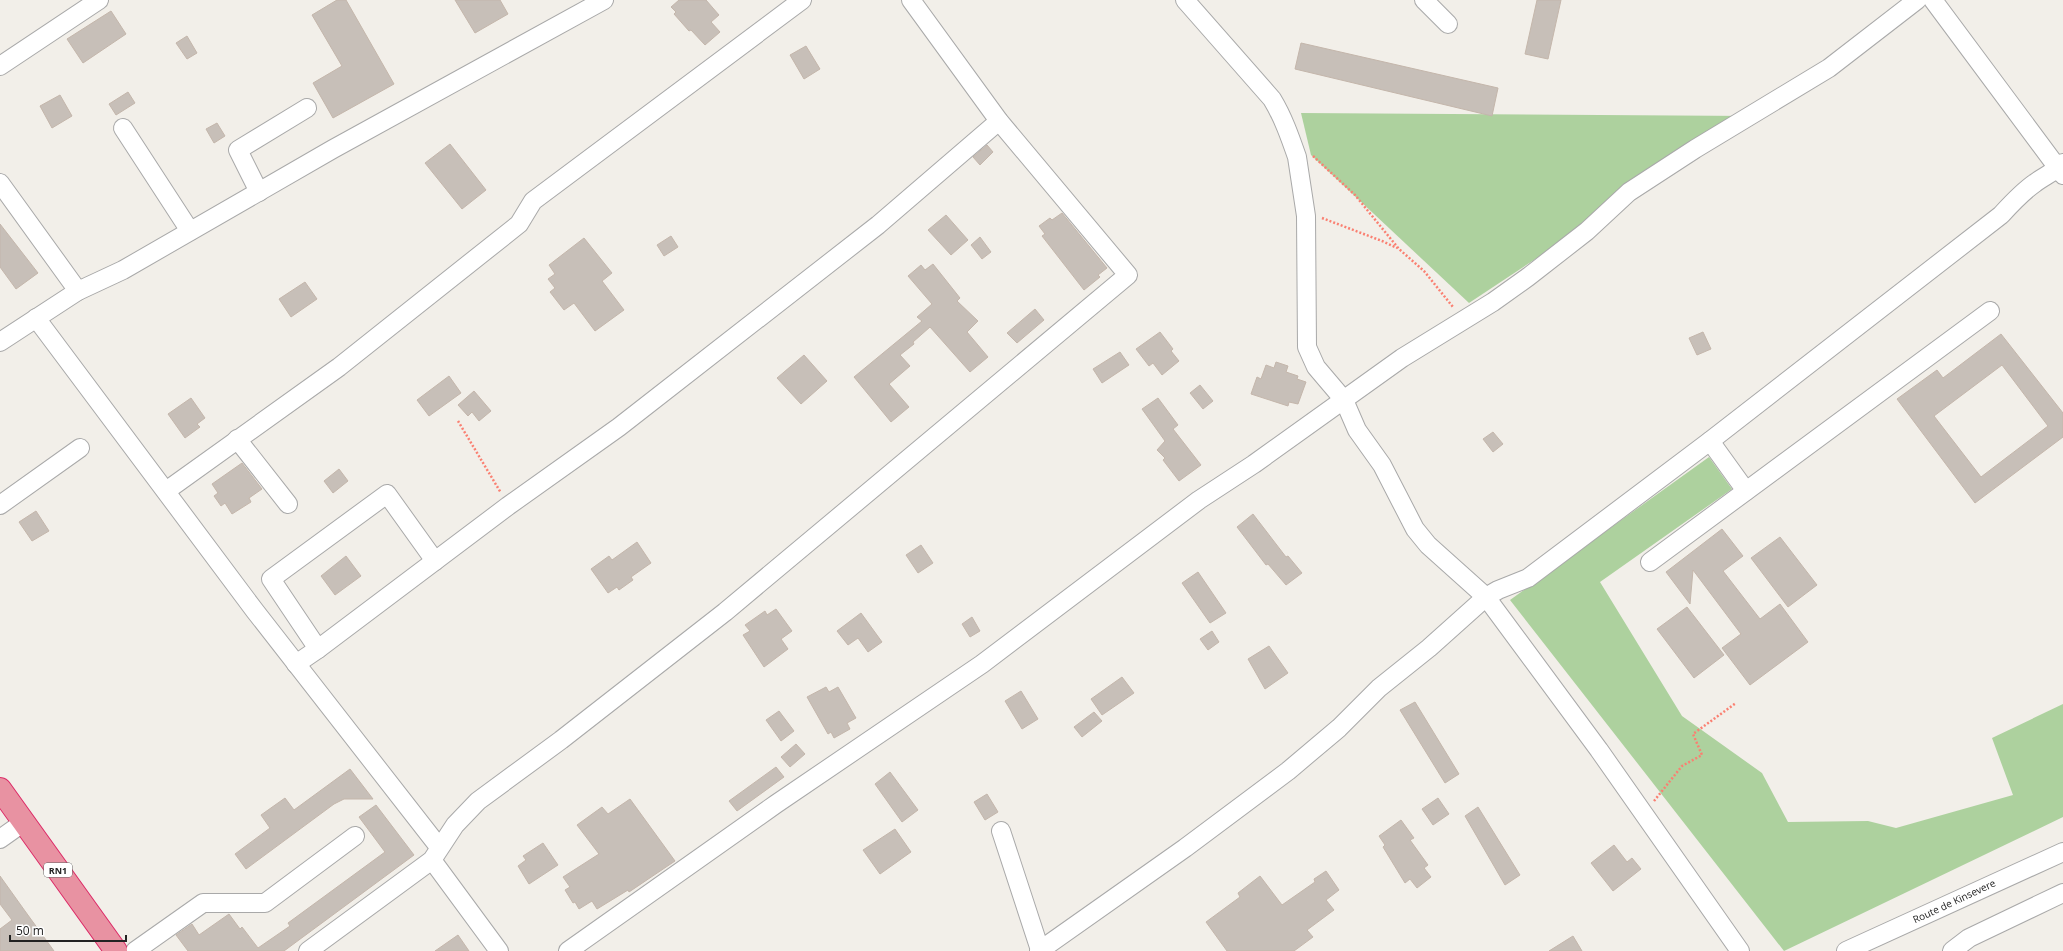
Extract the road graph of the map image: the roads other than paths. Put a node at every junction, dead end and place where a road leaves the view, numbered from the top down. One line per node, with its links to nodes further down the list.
1 (99, 0): 10 (street)
2 (604, 0): 16 (street)
3 (802, 0): 23 (street)
4 (911, 0): 12 (street)
5 (1185, 0): 22 (street)
6 (1424, 0): 9 (street)
7 (1917, 0): 22 (street)
8 (1933, 0): 14 (street)
9 (1448, 24)
10 (0, 66)
11 (307, 108): 16 (street)
12 (999, 121): 30 (street); 41 (street)
13 (123, 128): 17 (street)
14 (2061, 169): 24 (street)
15 (0, 183): 18 (street)
16 (259, 192): 17 (street)
17 (190, 232): 18 (street)
18 (78, 291): 20 (street)
19 (1990, 311): 26 (street)
20 (36, 318): 21 (street); 27 (street)
21 (0, 342)
22 (1344, 400): 32 (street); 47 (street)
23 (237, 439): 27 (street); 28 (street)
24 (1710, 442): 26 (street); 32 (street)
25 (80, 448): 29 (street)
26 (1746, 491): 31 (street)
27 (166, 492): 34 (street)
28 (288, 504)
29 (0, 505)
30 (435, 561): 33 (street); 33 (street)
31 (1650, 562)
32 (1486, 597): 48 (street); 49 (street)
33 (318, 650): 34 (street)
34 (296, 664): 41 (street)
35 (0, 789): 36 (highway, RN1)
36 (24, 822): 39 (street); 43 (highway, RN1)
37 (1001, 831): 48 (street)
38 (355, 836): 44 (street)
39 (0, 839)
40 (2063, 852): 50 (street, Route de Kinsevere)
41 (435, 853): 45 (street); 46 (street)
42 (2063, 892): 51 (street)
43 (116, 951)
44 (135, 951)
45 (308, 951)
46 (499, 951)
47 (568, 951)
48 (1040, 951)
49 (1740, 951)
50 (1846, 951)
51 (1952, 951)

